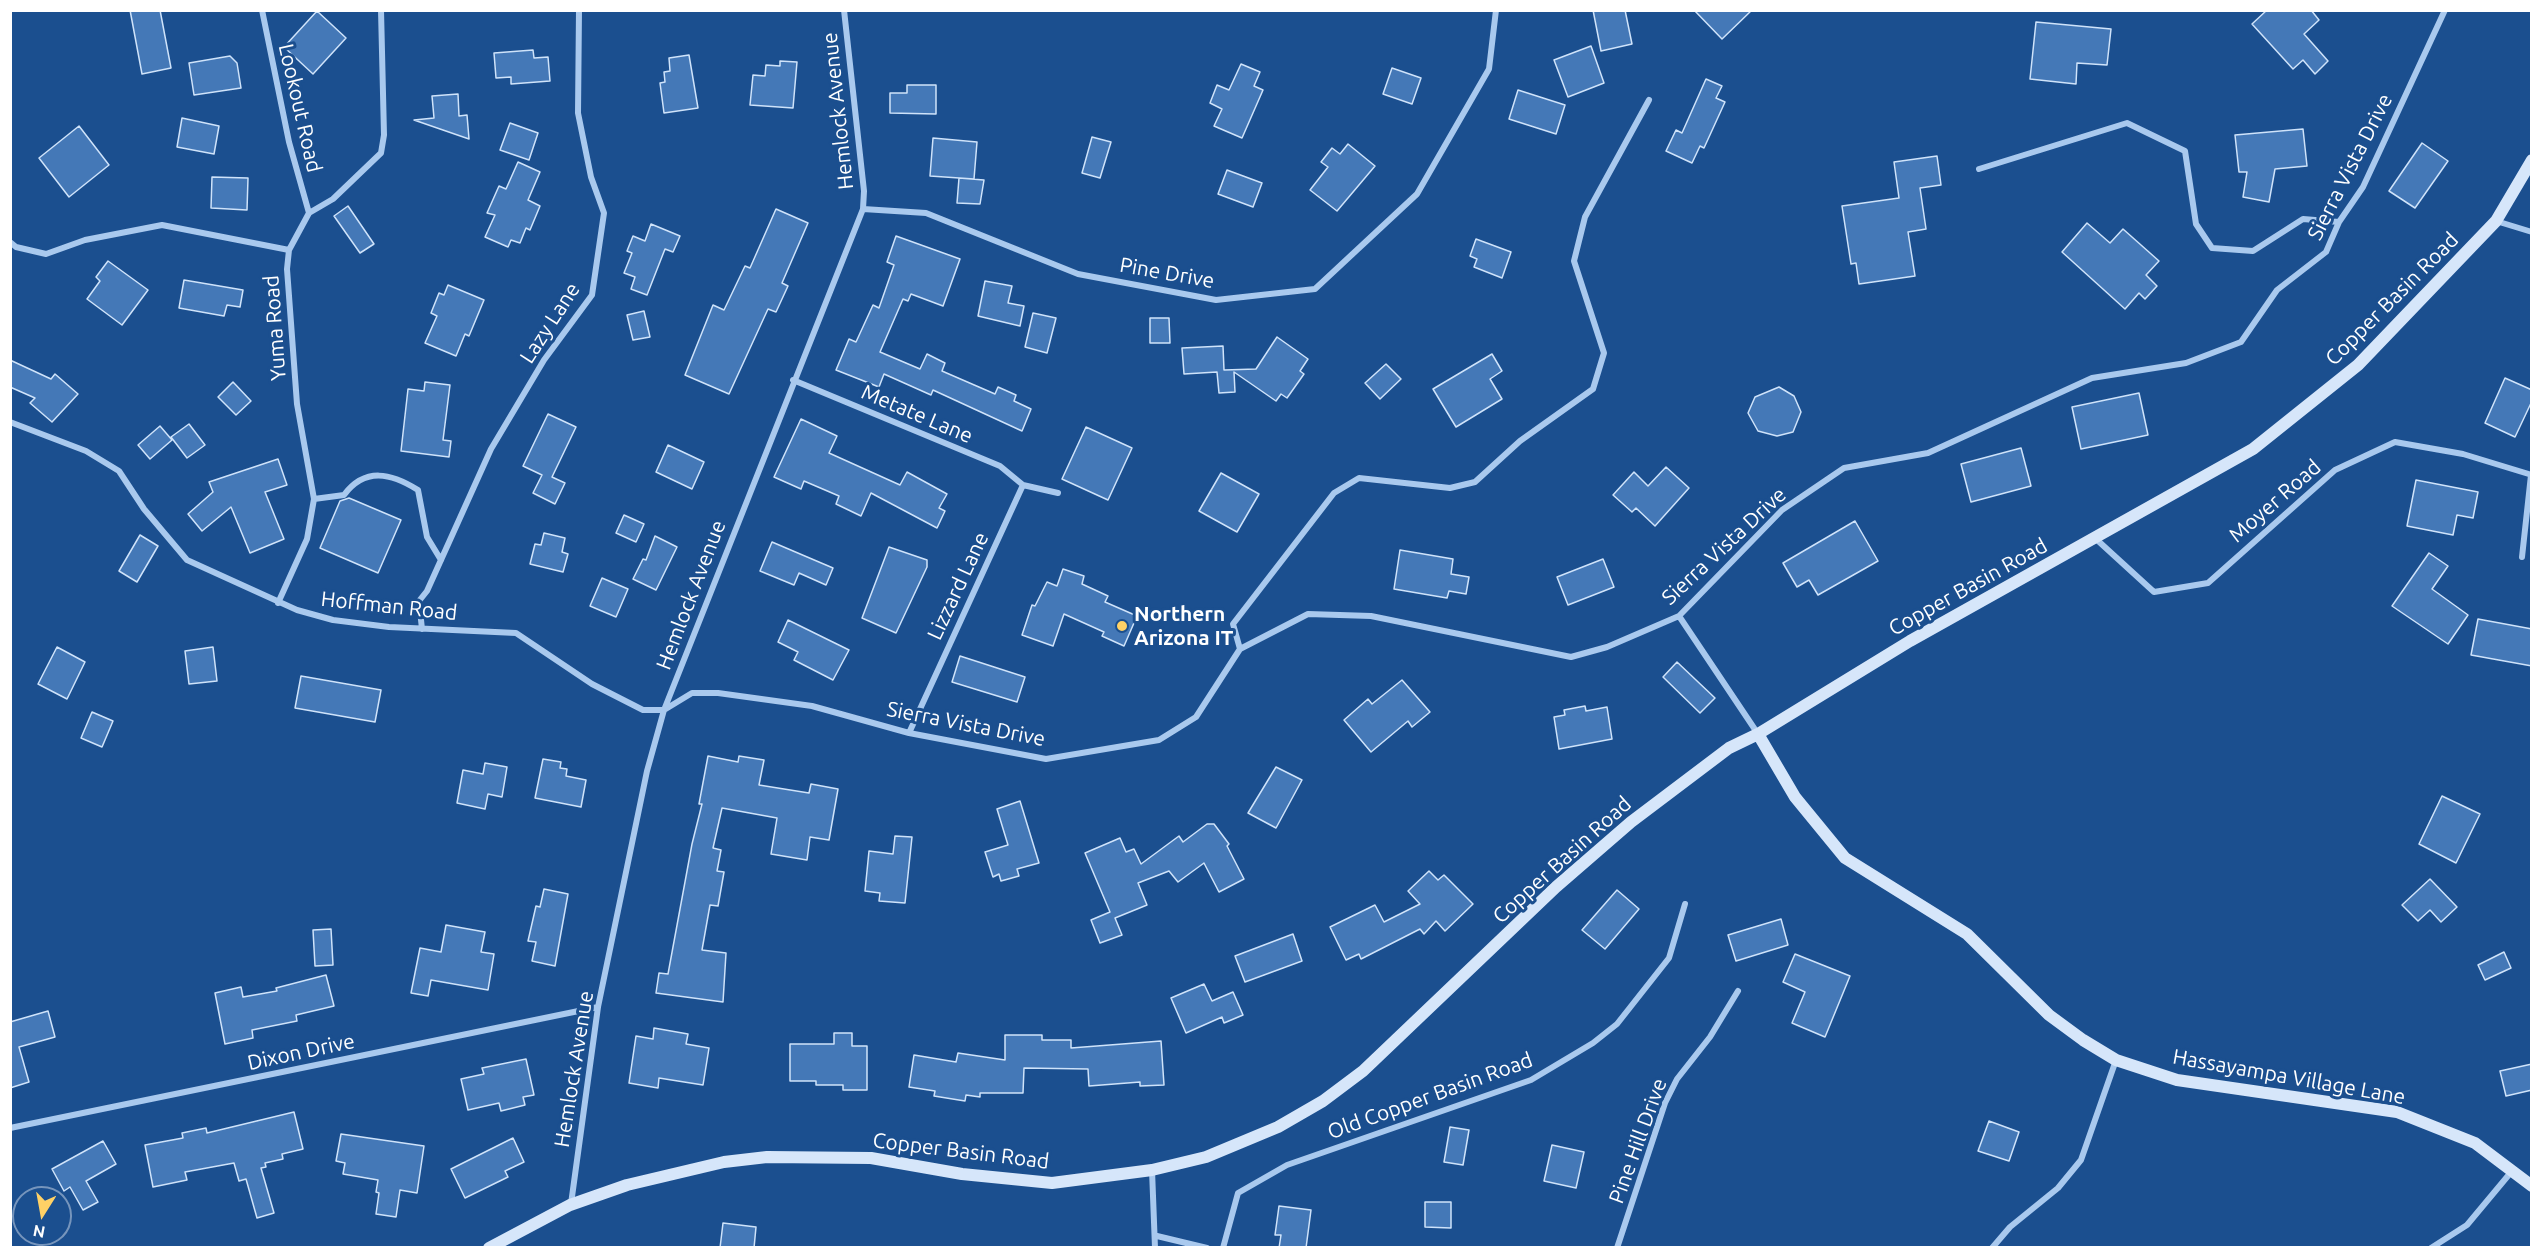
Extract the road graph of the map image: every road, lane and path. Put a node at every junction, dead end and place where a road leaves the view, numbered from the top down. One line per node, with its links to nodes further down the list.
1 (262, 10): 11 (street, Lookout Road)
2 (381, 10): 11 (street)
3 (579, 10): 25 (street, Lazy Lane)
4 (844, 10): 10 (street, Hemlock Avenue)
5 (1497, 10): 10 (street, Pine Drive)
6 (2445, 10): 13 (street, Sierra Vista Drive)
7 (1649, 100): 29 (street)
8 (2532, 160): 12 (street, Copper Basin Road)
9 (1978, 169): 13 (street)
10 (863, 209): 17 (street, Hemlock Avenue)
11 (309, 213): 16 (street, Yuma Road)
12 (2496, 221): 14 (street); 23 (street, Copper Basin Road)
13 (2339, 222): 27 (street, Sierra Vista Drive)
14 (2532, 232)
15 (10, 242): 16 (street)
16 (289, 250): 22 (street, Yuma Road)
17 (793, 380): 20 (street, Metate Lane); 30 (street, Hemlock Avenue)
18 (10, 423): 26 (street, Hoffman Road)
19 (2531, 475): 23 (street, Moyer Road); 24 (street)
20 (1023, 485): 21 (street); 31 (street, Lizzard Lane)
21 (1058, 493)
22 (314, 499): 25 (street); 26 (street, Yuma Road)
23 (2096, 539): 32 (street, Copper Basin Road)
24 (2522, 557)
25 (441, 560): 28 (street, Lazy Lane)
26 (278, 603): 28 (street, Hoffman Road)
27 (1679, 616): 29 (street, Sierra Vista Drive); 32 (street, Hassayampa Village Lane)
28 (422, 629): 30 (street, Hoffman Road)
29 (1240, 649): 31 (street, Sierra Vista Drive)
30 (664, 710): 31 (street, Sierra Vista Drive); 35 (street, Hemlock Avenue)
31 (909, 733)
32 (1758, 734): 36 (street, Hassayampa Village Lane); 38 (street, Copper Basin Road)
33 (1684, 904): 46 (street, Old Copper Basin Road)
34 (1738, 991): 47 (street, Pine Hill Drive)
35 (598, 1007): 37 (street, Dixon Drive); 41 (street, Hemlock Avenue)
36 (2116, 1060): 39 (street, Hassayampa Village Lane); 48 (street)
37 (10, 1128)
38 (1152, 1170): 41 (street, Copper Basin Road); 42 (street)
39 (2512, 1171): 40 (street, Hassayampa Village Lane); 49 (street)
40 (2532, 1186)
41 (570, 1205): 43 (street, Copper Basin Road)
42 (1157, 1236): 44 (street); 45 (street)
43 (489, 1248)
44 (1155, 1248)
45 (1207, 1248)
46 (1223, 1248)
47 (1617, 1248)
48 (1992, 1248)
49 (2431, 1248)

